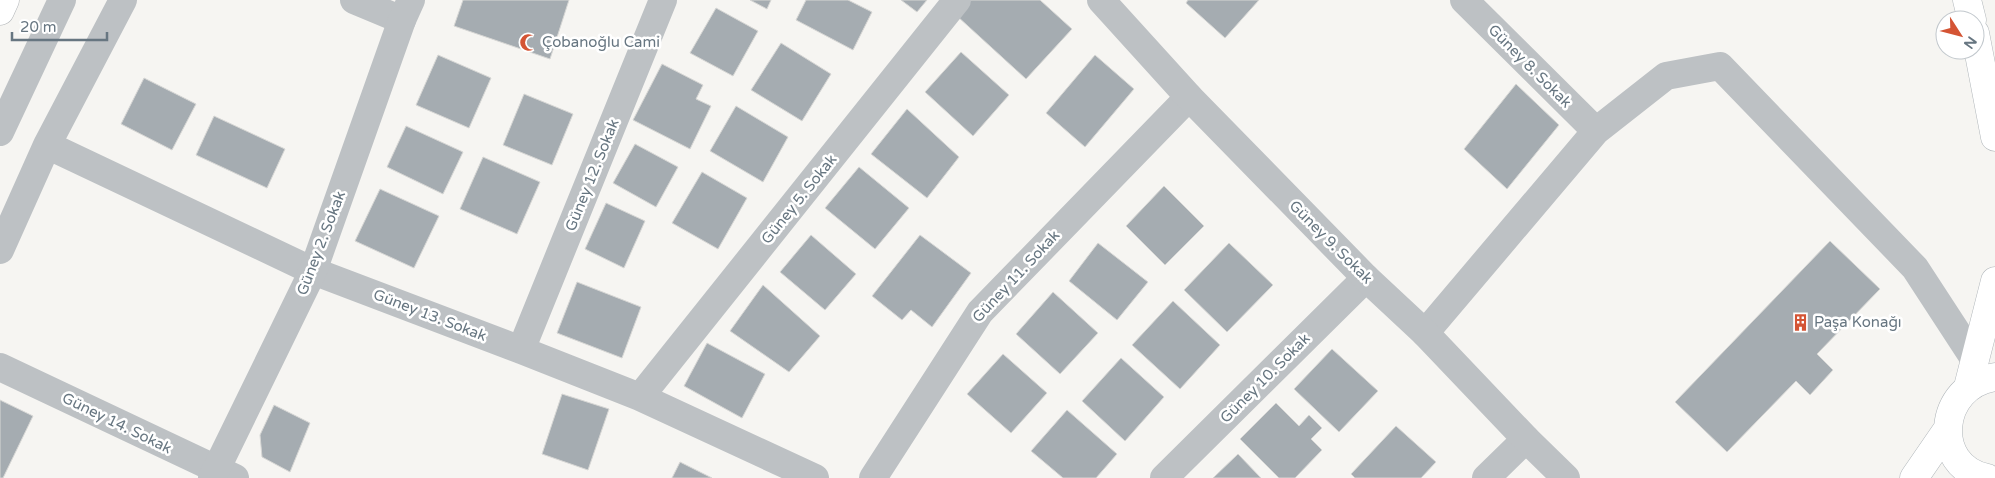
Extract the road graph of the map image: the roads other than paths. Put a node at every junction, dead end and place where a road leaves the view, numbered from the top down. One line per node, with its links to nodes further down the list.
1 (5, 0): 10 (main road)
2 (62, 0): 14 (street)
3 (122, 0): 16 (street)
4 (354, 0): 9 (street)
5 (663, 0): 22 (street, Güney 12. Sokak)
6 (957, 0): 25 (street, Güney 5. Sokak)
7 (1101, 0): 12 (street, Güney 9. Sokak)
8 (1464, 0): 13 (street, Güney 8. Sokak)
9 (407, 10): 18 (street, Güney 2. Sokak)
10 (0, 11)
11 (1985, 59): 15 (main road)
12 (1189, 97): 19 (street, Güney 9. Sokak); 30 (street, Güney 11. Sokak)
13 (1596, 131): 21 (street); 24 (street)
14 (0, 132)
15 (1995, 137)
16 (47, 145): 17 (street); 18 (street, Güney 13. Sokak)
17 (0, 250)
18 (313, 271): 22 (street, Güney 13. Sokak); 28 (street, Güney 2. Sokak)
19 (1366, 278): 21 (street, Güney 9. Sokak); 31 (street, Güney 10. Sokak)
20 (1995, 281): 24 (main road)
21 (1425, 334): 27 (street, Güney 9. Sokak)
22 (521, 350): 25 (street, Güney 13. Sokak)
23 (0, 366): 28 (street, Güney 14. Sokak)
24 (1985, 369): 26 (main road)
25 (640, 397): 29 (street, Güney 13. Sokak)
26 (1947, 430): 34 (main road); 35 (main road)
27 (1526, 439): 32 (street); 33 (street, Güney 9. Sokak)
28 (221, 475)
29 (815, 478)
30 (873, 478)
31 (1164, 478)
32 (1486, 478)
33 (1566, 478)
34 (1914, 478)
35 (1982, 478)

